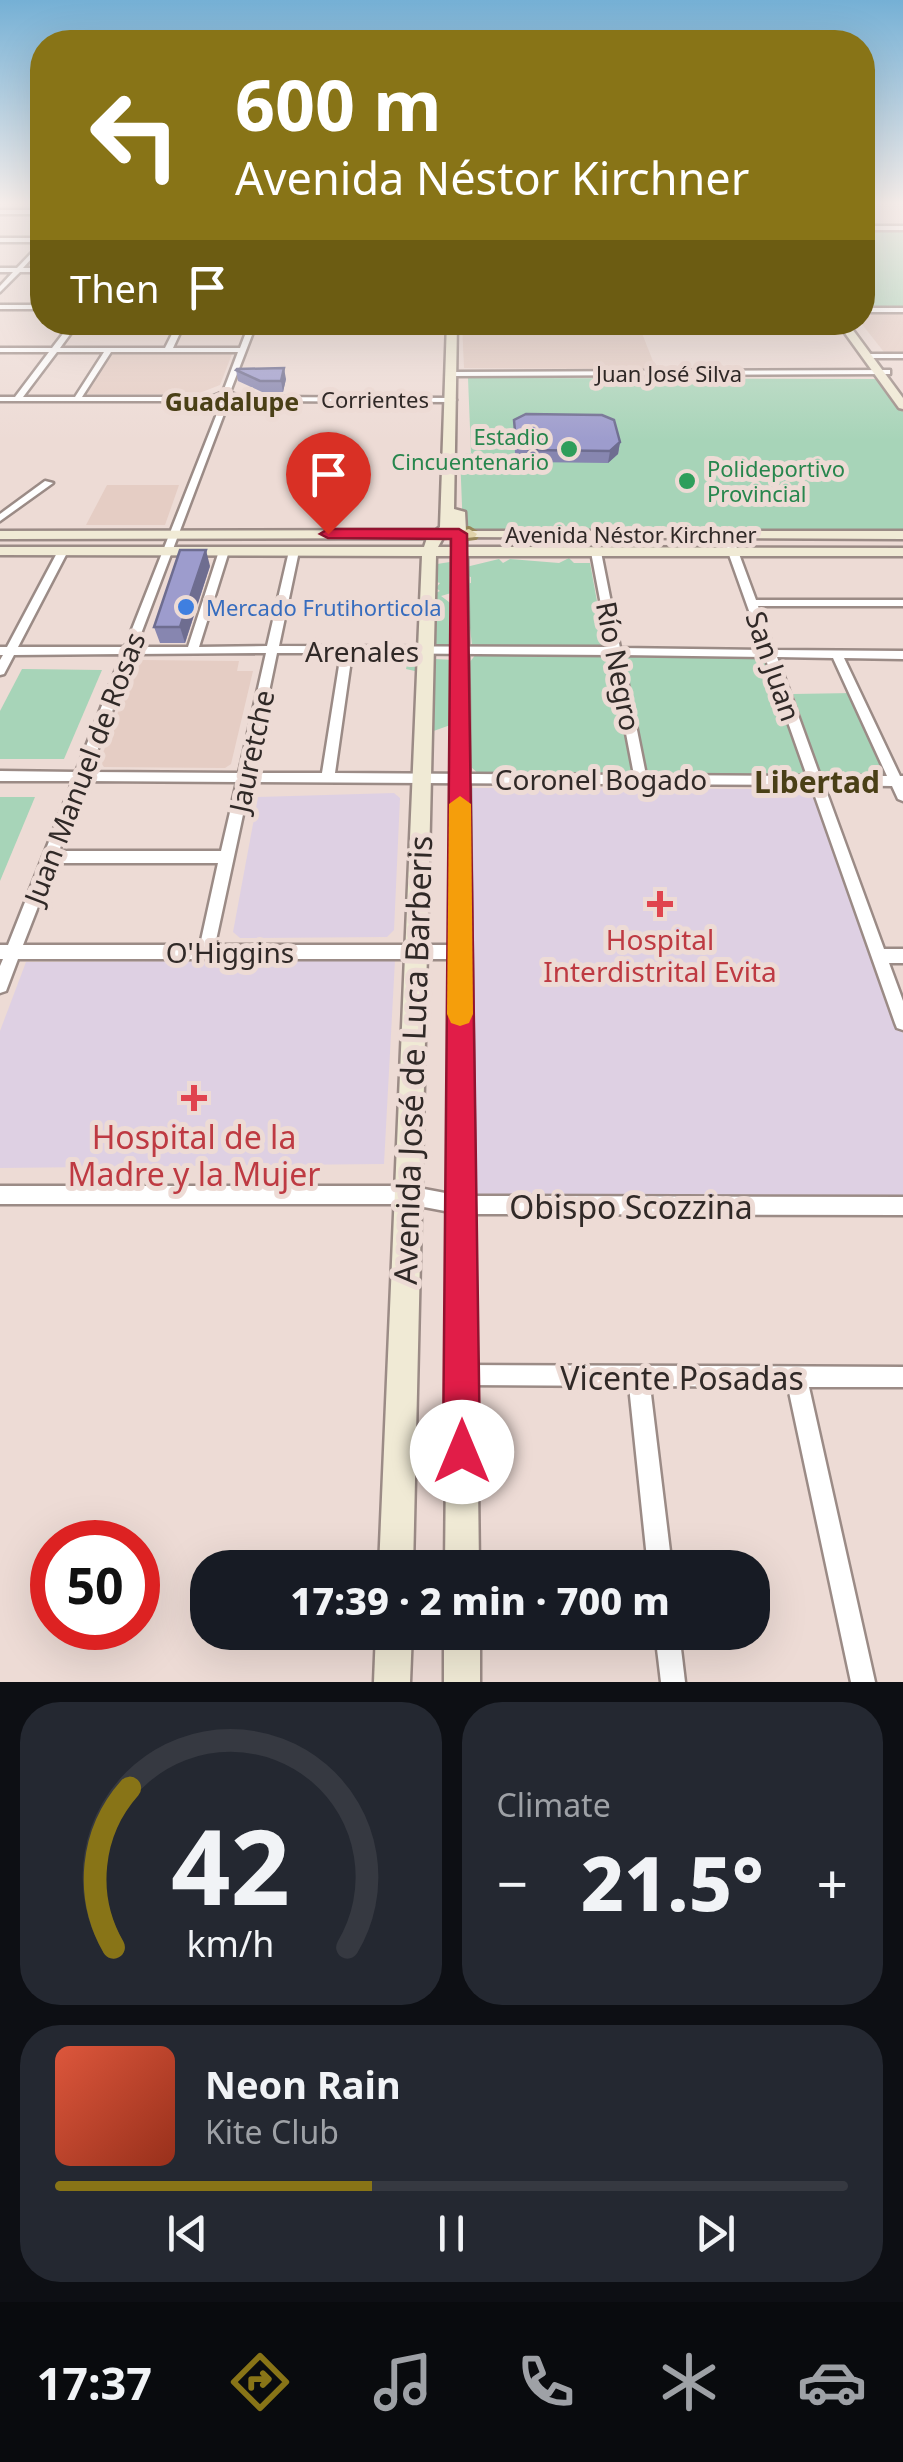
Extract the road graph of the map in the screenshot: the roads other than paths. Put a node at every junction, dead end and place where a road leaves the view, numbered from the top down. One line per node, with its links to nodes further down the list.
1 (0, 307): 2 (street)
2 (30, 307)
3 (875, 310): 4 (street)
4 (903, 310)
5 (67, 335): 12 (street)
6 (176, 335): 14 (street)
7 (249, 335): 15 (street)
8 (452, 335): 21 (main road)
9 (853, 335): 16 (main road)
10 (858, 335): 16 (main road)
11 (0, 350): 12 (street)
12 (56, 350): 13 (street); 24 (street)
13 (109, 350): 14 (street); 27 (street)
14 (168, 350): 15 (street)
15 (243, 350): 22 (street)
16 (871, 356): 17 (street); 19 (main road)
17 (903, 356)
18 (602, 364): 20 (street)
19 (883, 372): 20 (street, Juan José Silva); 23 (main road); 31 (main road)
20 (594, 373): 21 (street, Juan José Silva)
21 (451, 374): 29 (main road)
22 (226, 393): 25 (street); 28 (street)
23 (903, 395)
24 (17, 398): 26 (street); 27 (street)
25 (239, 398): 29 (street, Corrientes); 30 (street)
26 (0, 399)
27 (78, 399): 28 (street)
28 (212, 400): 30 (street)
29 (452, 401): 41 (main road)
30 (224, 405): 35 (street)
31 (903, 406)
32 (48, 483): 33 (street)
33 (0, 518)
34 (0, 534): 35 (main road, Avenida Néstor Kirchner)
35 (174, 534): 36 (main road, Avenida Néstor Kirchner); 44 (street)
36 (212, 534): 37 (main road, Avenida Néstor Kirchner); 45 (main road)
37 (393, 534): 41 (main road, Avenida Néstor Kirchner); 47 (main road)
38 (520, 534): 39 (main road, Avenida Néstor Kirchner); 41 (main road, Avenida Néstor Kirchner); 48 (main road)
39 (727, 535): 40 (main road, Avenida Néstor Kirchner); 50 (street, San Juan)
40 (903, 536)
41 (452, 541): 47 (main road, Avenida Néstor Kirchner); 48 (main road, Avenida Néstor Kirchner); 54 (main road, Avenida José de Luca Barberis); 59 (main road, Avenida José de Luca Barberis)
42 (0, 551): 43 (main road, Avenida Néstor Kirchner)
43 (63, 551): 44 (main road, Avenida Néstor Kirchner); 55 (street)
44 (168, 551): 45 (main road, Avenida Néstor Kirchner); 56 (street, Juan Manuel de Rosas)
45 (217, 551): 46 (main road, Avenida Néstor Kirchner); 57 (street)
46 (294, 552): 47 (main road, Avenida Néstor Kirchner); 61 (street, Jauretche)
47 (391, 552)
48 (523, 552): 49 (main road, Avenida Néstor Kirchner)
49 (596, 552): 50 (main road, Avenida Néstor Kirchner); 60 (street, Río Negro)
50 (733, 552): 51 (main road, Avenida Néstor Kirchner); 52 (street, San Juan)
51 (903, 552)
52 (752, 603): 53 (street); 62 (street, San Juan)
53 (903, 603)
54 (462, 648): 59 (street, Arenales); 60 (street, Arenales); 71 (main road, Avenida José de Luca Barberis)
55 (5, 650): 56 (street, Arenales); 65 (street)
56 (130, 650): 57 (street, Arenales); 67 (street, Juan Manuel de Rosas)
57 (192, 650): 61 (street, Arenales)
58 (347, 650): 59 (street, Arenales); 61 (street, Arenales); 69 (street)
59 (426, 651): 70 (main road, Avenida José de Luca Barberis)
60 (617, 651): 62 (street, Arenales); 72 (street, Río Negro)
61 (272, 652): 68 (street, Jauretche)
62 (770, 654): 63 (street, Arenales); 73 (street, San Juan)
63 (837, 654): 64 (street, Arenales); 74 (street)
64 (902, 657)
65 (0, 671)
66 (0, 776): 67 (street, Coronel Bogado)
67 (82, 776): 68 (street, Coronel Bogado); 76 (street, Juan Manuel de Rosas)
68 (245, 777): 69 (street, Coronel Bogado); 77 (street, Jauretche)
69 (328, 778): 70 (street, Coronel Bogado)
70 (422, 778): 71 (street, Coronel Bogado); 80 (main road, Avenida José de Luca Barberis)
71 (460, 778): 72 (street, Coronel Bogado); 81 (main road, Avenida José de Luca Barberis)
72 (640, 780): 73 (street, Coronel Bogado)
73 (813, 780): 74 (street, Coronel Bogado); 82 (street, San Juan)
74 (900, 781): 75 (street)
75 (903, 796)
76 (50, 857): 77 (street); 78 (street, Juan Manuel de Rosas)
77 (228, 857): 79 (street, Jauretche)
78 (7, 952): 79 (street, O'Higgins); 84 (street, Juan Manuel de Rosas)
79 (206, 952): 80 (street, O'Higgins)
80 (416, 952): 81 (street, O'Higgins); 87 (main road, Avenida José de Luca Barberis)
81 (460, 952): 88 (main road, Avenida José de Luca Barberis)
82 (879, 956): 83 (street); 85 (street, San Juan)
83 (903, 956)
84 (0, 986)
85 (903, 1023)
86 (0, 1195): 87 (street, Obispo Scozzina)
87 (408, 1196): 88 (street, Obispo Scozzina); 94 (main road, Avenida José de Luca Barberis)
88 (460, 1205): 89 (street, Obispo Scozzina); 90 (main road, Avenida José de Luca Barberis)
89 (903, 1206)
90 (461, 1375): 91 (street, Vicente Posadas); 95 (main road, Avenida José de Luca Barberis)
91 (638, 1376): 93 (street, Vicente Posadas); 96 (street)
92 (903, 1377): 93 (street, Vicente Posadas)
93 (797, 1378): 103 (street)
94 (397, 1550)
95 (462, 1550)
96 (658, 1550)
97 (393, 1650): 100 (main road)
98 (462, 1650): 101 (main road)
99 (669, 1650): 102 (street)
100 (392, 1682)
101 (462, 1682)
102 (673, 1682)
103 (863, 1682)

